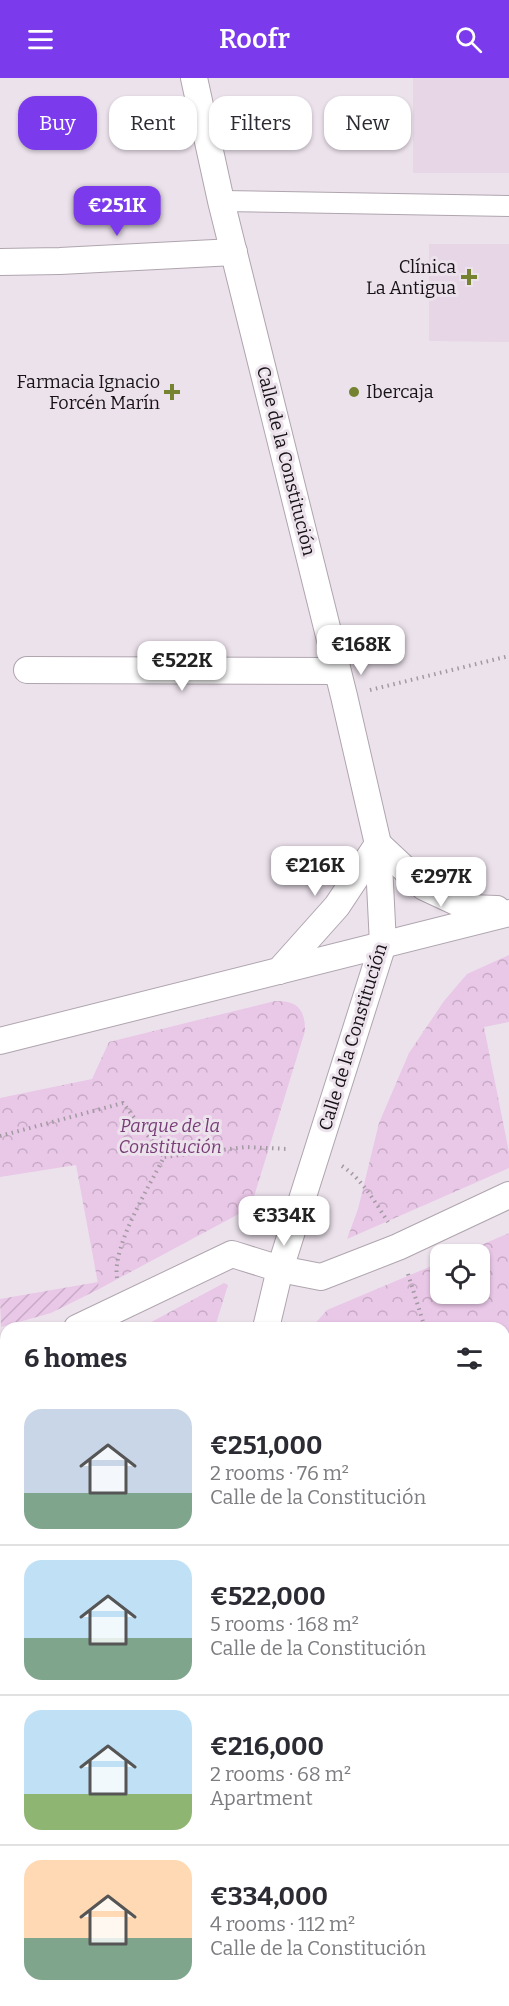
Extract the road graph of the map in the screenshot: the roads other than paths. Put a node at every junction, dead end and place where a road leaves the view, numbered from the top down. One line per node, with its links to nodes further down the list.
1 (194, 78): 2 (street, Calle de la Constitución)
2 (222, 201): 3 (street); 4 (street, Calle de la Constitución)
3 (509, 206)
4 (234, 252): 5 (street); 7 (street, Calle de la Constitución)
5 (0, 262)
6 (27, 670): 7 (street)
7 (337, 671): 8 (street, Calle de la Constitución)
8 (378, 844): 9 (street); 10 (street, Calle de la Constitución); 11 (street)
9 (509, 911): 10 (street)
10 (383, 944): 11 (street); 14 (street, Calle de la Constitución)
11 (279, 970): 12 (street)
12 (0, 1041)
13 (509, 1195): 14 (street)
14 (280, 1269): 15 (street); 16 (street, Calle de la Constitución)
15 (89, 1322)
16 (267, 1322)

